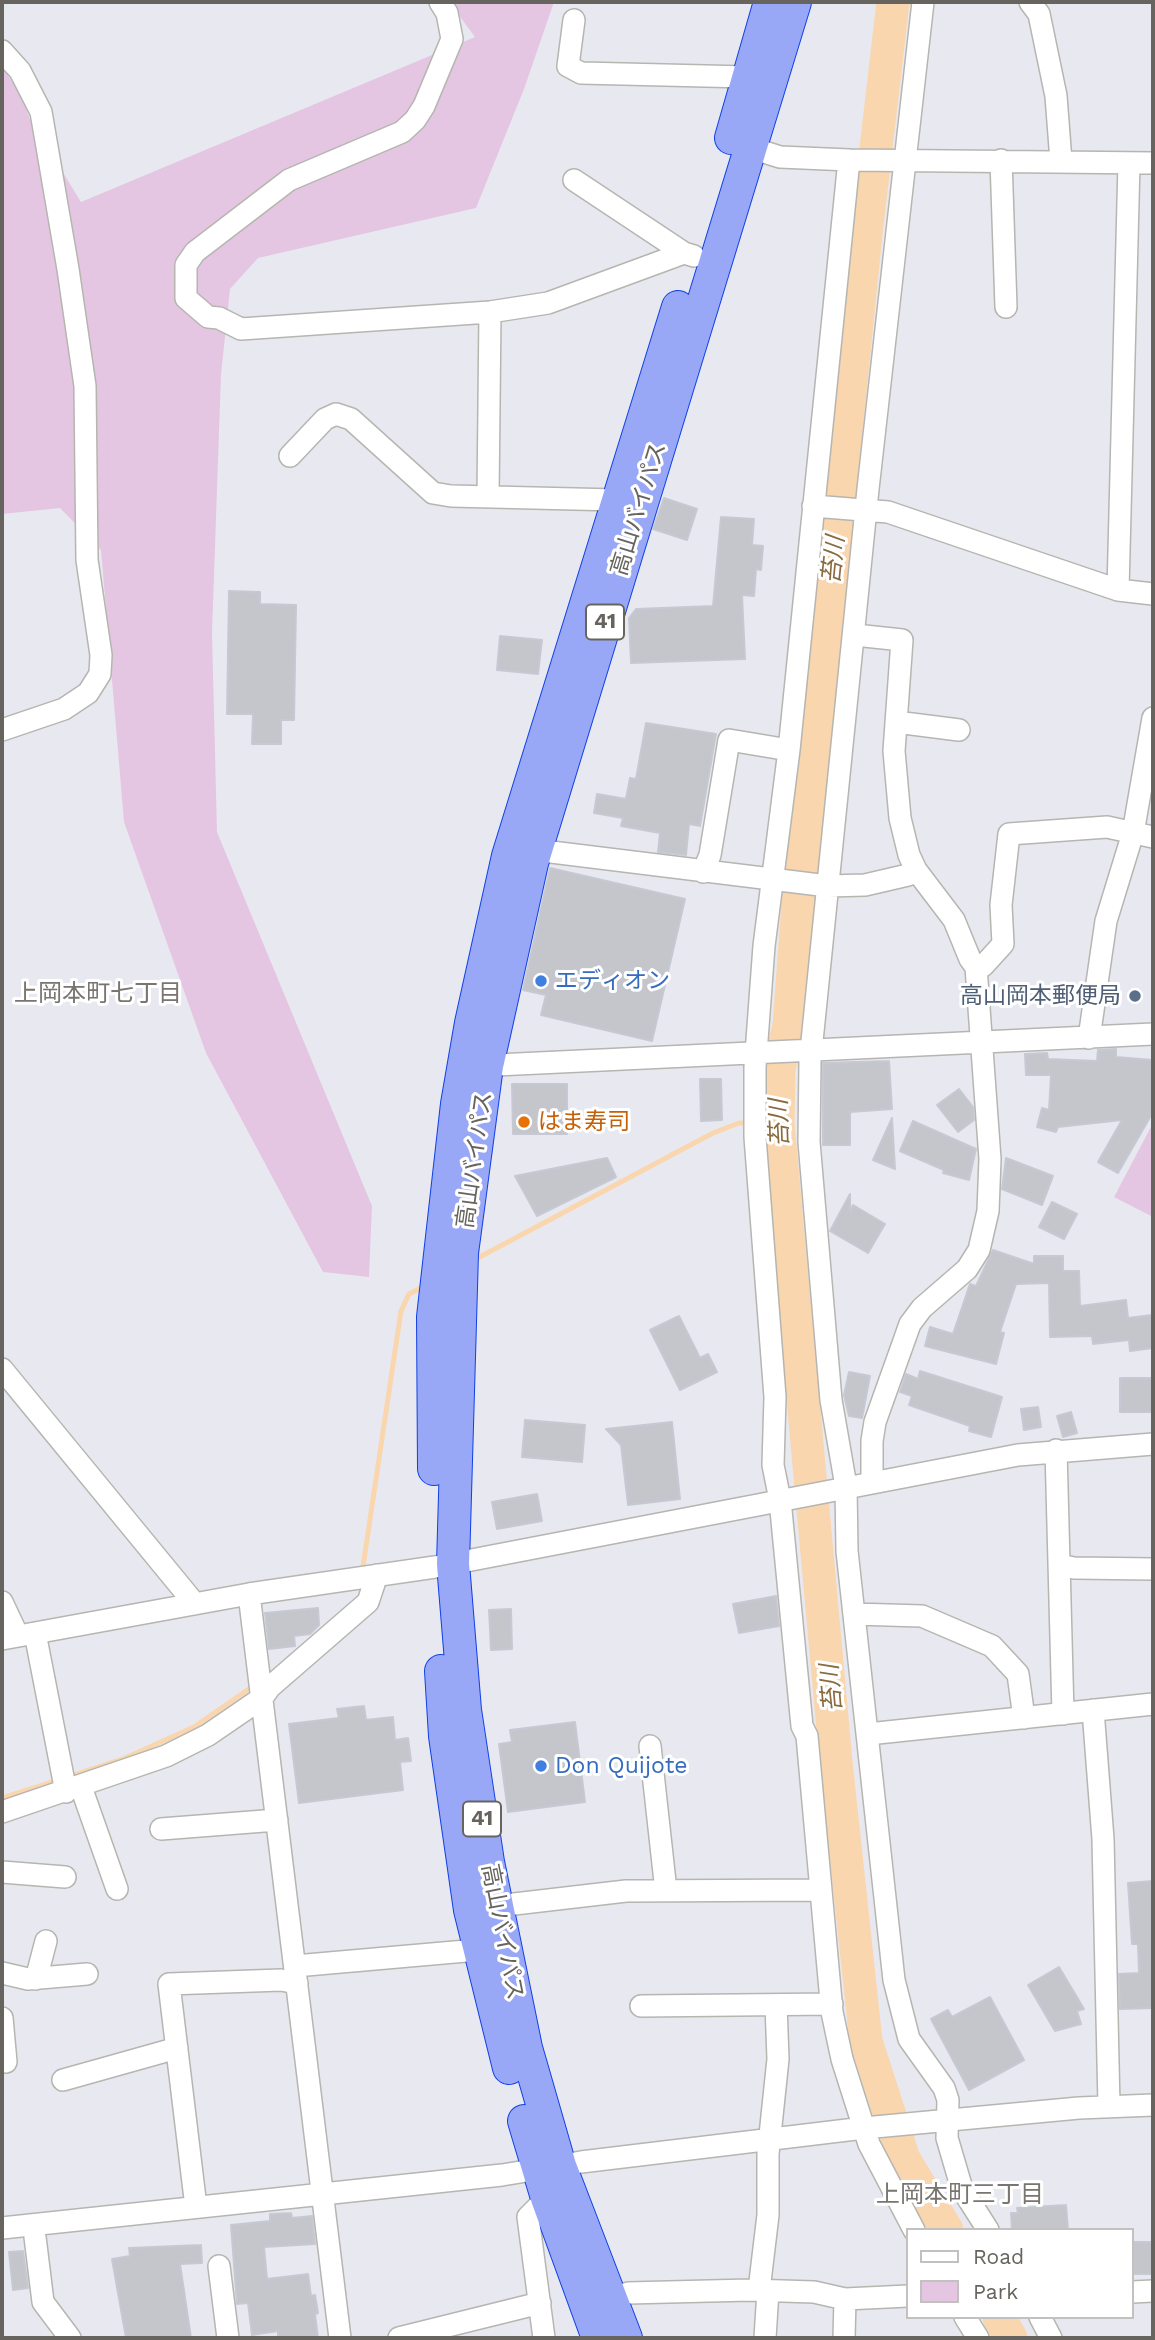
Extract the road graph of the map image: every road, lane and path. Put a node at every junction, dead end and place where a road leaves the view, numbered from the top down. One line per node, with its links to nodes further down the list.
1 (440, 2): 19 (street)
2 (770, 2): 8 (highway, 高山バイパス / 41)
3 (796, 2): 9 (highway, 高山バイパス / 41)
4 (923, 2): 12 (street)
5 (1030, 2): 13 (street)
6 (574, 20): 8 (street)
7 (2, 51): 30 (street)
8 (747, 77): 9 (highway, 高山バイパス / 41)
9 (740, 144): 10 (street); 17 (highway, 高山バイパス / 41); 34 (highway, 高山バイパス / 41)
10 (853, 160): 12 (street); 23 (street)
11 (1001, 160): 12 (street); 13 (street); 18 (street)
12 (899, 161): 24 (street)
13 (1060, 161): 14 (street)
14 (1129, 163): 15 (street); 25 (street)
15 (1153, 163)
16 (574, 180): 17 (street)
17 (689, 254): 19 (street); 22 (highway, 高山バイパス / 41)
18 (1006, 307)
19 (490, 313): 21 (street)
20 (290, 456): 21 (street)
21 (488, 497): 22 (street)
22 (616, 500): 45 (highway, 高山バイパス / 41)
23 (817, 506): 24 (street); 32 (street)
24 (864, 511): 25 (street); 27 (street)
25 (1118, 590): 26 (street)
26 (1153, 594)
27 (855, 635): 29 (street); 38 (street)
28 (1153, 718): 33 (street)
29 (895, 722): 31 (street); 39 (street)
30 (2, 730)
31 (959, 730)
32 (789, 750): 35 (street); 37 (street)
33 (1143, 835): 39 (street); 41 (street)
34 (535, 850): 35 (street); 45 (highway, 高山バイパス / 41)
35 (703, 872): 37 (street)
36 (908, 875): 38 (street)
37 (776, 882): 38 (street); 44 (street)
38 (825, 886): 43 (street)
39 (976, 967): 42 (street)
40 (1153, 1034): 41 (street)
41 (1090, 1038): 42 (street)
42 (979, 1043): 43 (street); 49 (street)
43 (809, 1050): 44 (street); 50 (street)
44 (759, 1052): 45 (street); 51 (street)
45 (475, 1066): 53 (highway, 高山バイパス / 41)
46 (2, 1369): 58 (street)
47 (1153, 1444): 48 (street)
48 (1056, 1450): 49 (street); 52 (street)
49 (872, 1482): 50 (street)
50 (841, 1487): 51 (street); 59 (street)
51 (785, 1499): 53 (street); 75 (street)
52 (1059, 1565): 54 (street); 64 (street)
53 (444, 1566): 55 (street); 77 (highway, 高山バイパス / 41); 96 (highway, 高山バイパス / 41)
54 (1153, 1569)
55 (376, 1575): 56 (street); 61 (street)
56 (249, 1594): 58 (street); 61 (street)
57 (2, 1602): 60 (street)
58 (195, 1604): 60 (street)
59 (854, 1614): 65 (street); 66 (street)
60 (18, 1636): 68 (street)
61 (262, 1695): 68 (street); 70 (street)
62 (1153, 1704): 63 (street)
63 (1093, 1710): 64 (street); 92 (street)
64 (1063, 1714): 65 (street)
65 (1024, 1718): 66 (street)
66 (868, 1734): 93 (street)
67 (650, 1746): 76 (street)
68 (69, 1784): 69 (street); 74 (street)
69 (2, 1812)
70 (277, 1820): 71 (street); 82 (street)
71 (161, 1829)
72 (2, 1872): 73 (street)
73 (65, 1877)
74 (117, 1889)
75 (821, 1890): 76 (street); 84 (street)
76 (666, 1891): 77 (street)
77 (496, 1906): 96 (highway, 高山バイパス / 41)
78 (46, 1941): 83 (street)
79 (466, 1951): 82 (street)
80 (2, 1973): 83 (street)
81 (87, 1974): 83 (street)
82 (296, 1975): 88 (street); 97 (street)
83 (36, 1979)
84 (832, 2004): 85 (street); 94 (street)
85 (776, 2005): 86 (street); 95 (street)
86 (641, 2006)
87 (2, 2018): 89 (street)
88 (177, 2048): 90 (street); 98 (street)
89 (6, 2062)
90 (63, 2080)
91 (1153, 2105): 92 (street)
92 (1109, 2106): 93 (street)
93 (940, 2122): 94 (street); 101 (street)
94 (868, 2128): 95 (street); 100 (street)
95 (769, 2139): 96 (street); 104 (street)
96 (548, 2178): 97 (street); 108 (highway, 高山バイパス / 41); 110 (street); 118 (highway, 高山バイパス / 41)
97 (323, 2193): 98 (street); 115 (street)
98 (196, 2207): 99 (street)
99 (2, 2228)
100 (913, 2228)
101 (987, 2228)
102 (35, 2237): 113 (street)
103 (219, 2266): 114 (street)
104 (763, 2291): 108 (street); 109 (street); 120 (street)
105 (1153, 2291): 106 (street)
106 (1134, 2292)
107 (906, 2296): 109 (street)
108 (610, 2298): 119 (highway, 高山バイパス / 41)
109 (845, 2299): 121 (street)
110 (540, 2303): 116 (street); 117 (street)
111 (966, 2319): 122 (street)
112 (1041, 2319): 123 (street)
113 (70, 2338)
114 (228, 2338)
115 (340, 2338)
116 (400, 2338)
117 (544, 2338)
118 (598, 2338)
119 (626, 2338)
120 (765, 2338)
121 (844, 2338)
122 (978, 2338)
123 (1051, 2338)

